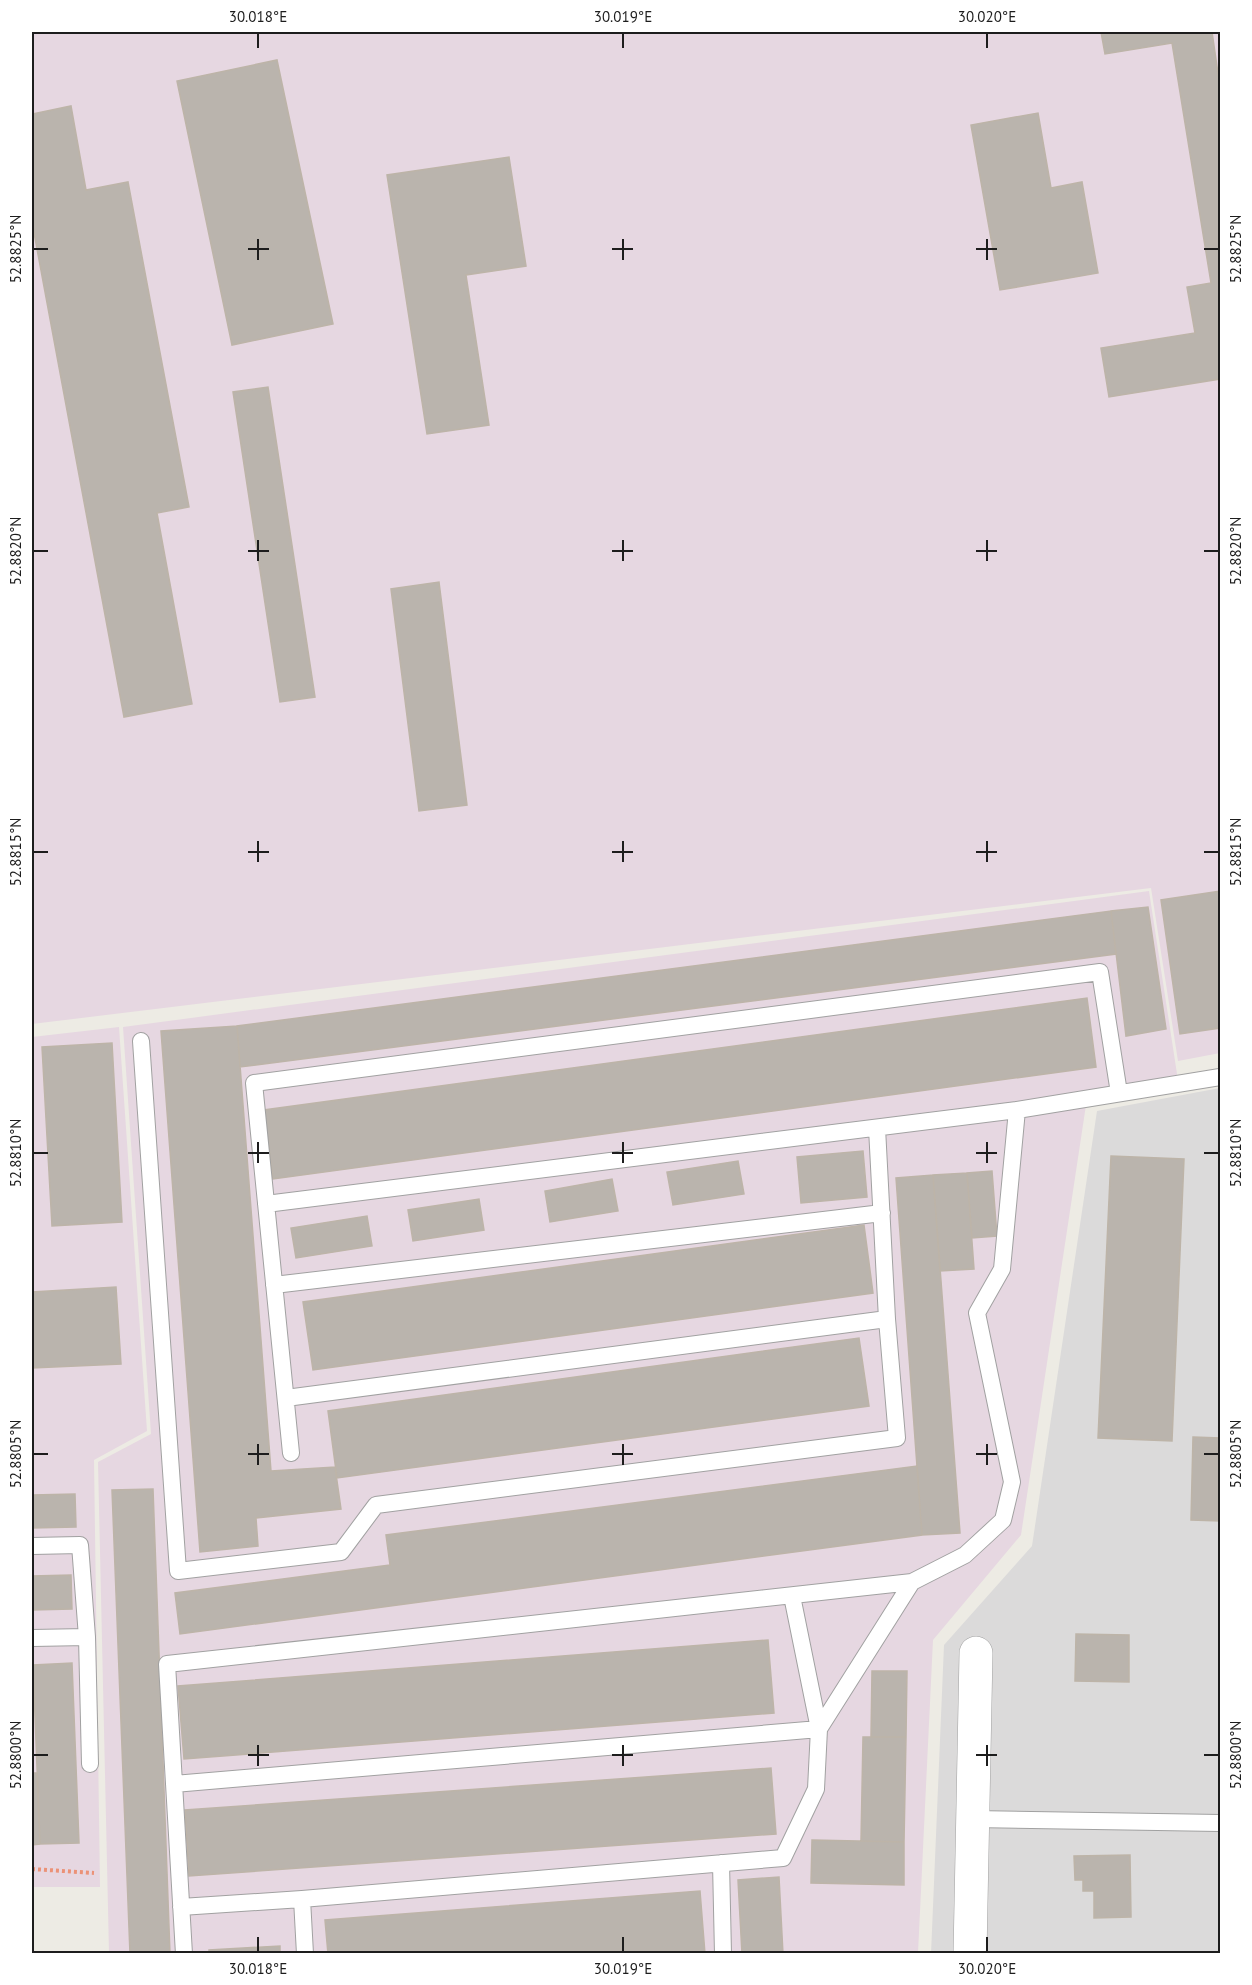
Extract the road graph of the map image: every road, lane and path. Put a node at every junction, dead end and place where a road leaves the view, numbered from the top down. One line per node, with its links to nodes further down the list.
1 (141, 1041): 9 (lane)
2 (1221, 1077): 3 (lane)
3 (1119, 1093): 4 (lane); 6 (lane)
4 (1017, 1110): 5 (lane); 13 (lane)
5 (877, 1128): 6 (lane); 7 (lane)
6 (266, 1204): 8 (lane)
7 (882, 1213): 8 (lane); 9 (lane)
8 (274, 1285): 10 (lane)
9 (887, 1319): 10 (lane)
10 (286, 1398): 11 (lane)
11 (291, 1453)
12 (32, 1546): 15 (lane)
13 (912, 1582): 14 (lane); 18 (lane)
14 (792, 1596): 18 (lane); 20 (lane)
15 (87, 1636): 16 (lane); 19 (lane)
16 (32, 1638)
17 (976, 1653): 21 (street)
18 (819, 1729): 20 (lane); 23 (lane)
19 (90, 1764)
20 (174, 1784): 27 (lane)
21 (973, 1819): 22 (lane); 31 (street)
22 (1221, 1823)
23 (721, 1863): 26 (lane); 30 (lane)
24 (32, 1869): 25 (path)
25 (94, 1873)
26 (302, 1899): 27 (lane); 29 (lane)
27 (181, 1907): 28 (lane)
28 (184, 1953)
29 (305, 1953)
30 (723, 1953)
31 (970, 1953)

